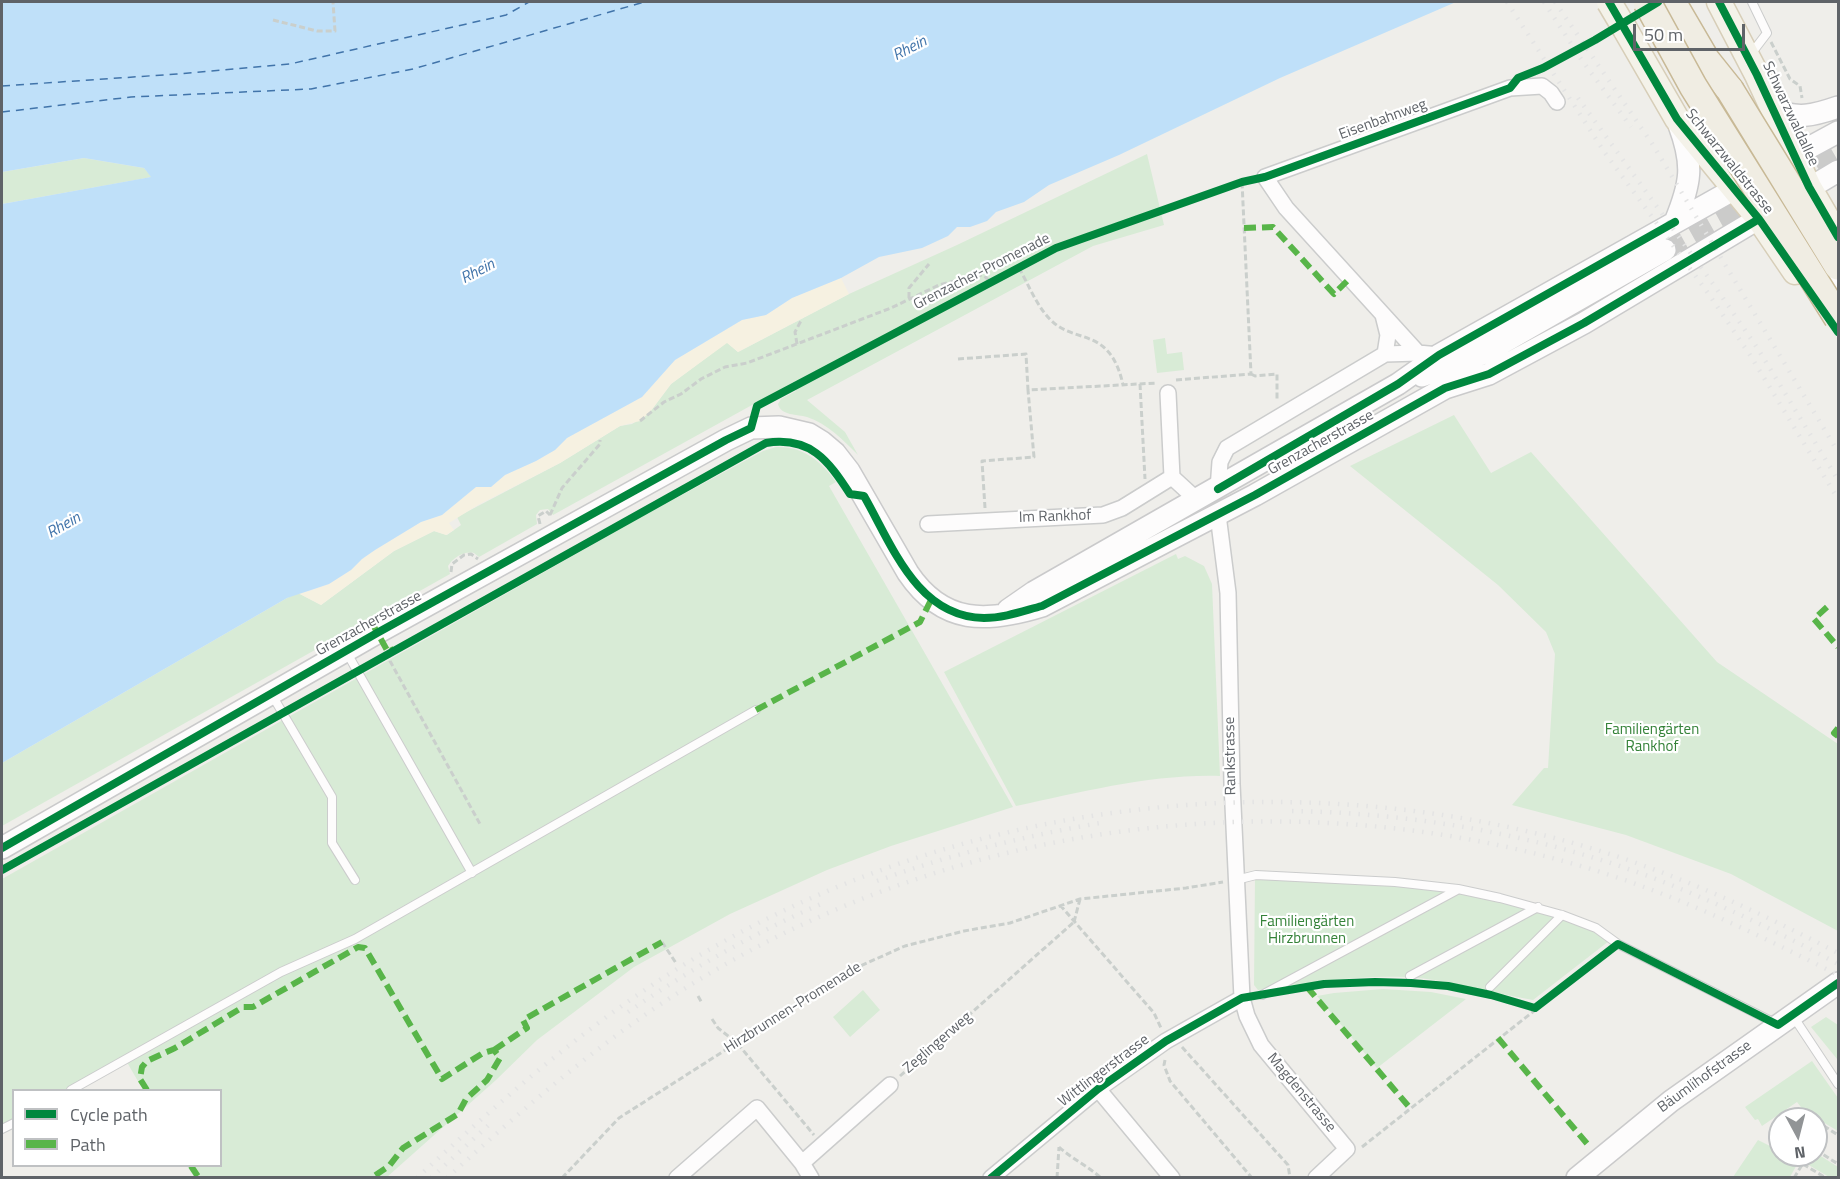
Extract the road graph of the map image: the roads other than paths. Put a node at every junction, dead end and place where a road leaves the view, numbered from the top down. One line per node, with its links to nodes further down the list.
1 (1609, 2): 14 (main road, Schwarzwaldstrasse, bridge)
2 (1632, 2): 9 (highway, bridge)
3 (1647, 2): 9 (highway, bridge)
4 (1672, 2): 10 (highway)
5 (1686, 2): 10 (highway)
6 (1719, 2): 8 (main road, Schwarzwaldallee)
7 (1752, 2): 8 (lane)
8 (1748, 57): 13 (main road, Schwarzwaldallee)
9 (1693, 86): 28 (highway, bridge)
10 (1730, 90): 25 (highway, bridge)
11 (1557, 102): 27 (street, Eisenbahnweg)
12 (1839, 107): 13 (main road)
13 (1772, 110): 16 (main road, Schwarzwaldallee)
14 (1677, 119): 19 (main road, Schwarzwaldstrasse); 22 (main road)
15 (1839, 132): 16 (main road, Grenzacherstrasse)
16 (1782, 162): 18 (main road, Schwarzwaldallee); 19 (main road, Grenzacherstrasse); 20 (main road)
17 (1839, 171): 18 (main road, Grenzacherstrasse)
18 (1809, 187): 20 (main road, Grenzacherstrasse); 23 (main road, Schwarzwaldallee)
19 (1734, 189): 21 (main road, Schwarzwaldstrasse); 22 (main road, Grenzacherstrasse)
20 (1788, 201): 21 (main road, Grenzacherstrasse); 26 (main road)
21 (1759, 219): 29 (main road, Schwarzwaldstrasse); 35 (main road, Grenzacherstrasse)
22 (1676, 222): 32 (main road, Grenzacherstrasse)
23 (1839, 237)
24 (1665, 250): 30 (main road)
25 (1839, 266)
26 (1839, 285)
27 (1383, 315): 31 (street); 32 (street)
28 (1839, 318)
29 (1839, 332)
30 (1485, 353): 33 (main road); 35 (main road)
31 (1385, 354): 32 (street, Grenzacherstrasse); 37 (street, Grenzacherstrasse)
32 (1429, 354): 33 (main road, Grenzacherstrasse)
33 (1398, 384): 37 (main road, Grenzacherstrasse)
34 (1165, 386): 36 (street)
35 (1445, 388): 39 (main road, Grenzacherstrasse)
36 (1172, 477): 38 (street); 40 (street, Im Rankhof)
37 (1218, 489): 38 (main road, Grenzacherstrasse); 39 (main road)
38 (1197, 500): 39 (main road); 41 (main road, Grenzacherstrasse)
39 (1218, 515): 41 (main road, Grenzacherstrasse); 48 (street, Rankstrasse)
40 (928, 524)
41 (998, 617): 42 (main road, Grenzacherstrasse)
42 (346, 652): 43 (main road, Grenzacherstrasse); 46 (lane)
43 (272, 695): 45 (main road, Grenzacherstrasse); 47 (lane)
44 (756, 710): 46 (lane)
45 (2, 848)
46 (472, 873): 60 (lane)
47 (355, 880)
48 (1236, 880): 49 (lane); 56 (street, Rankstrasse)
49 (1458, 889): 50 (lane); 55 (lane)
50 (1538, 907): 51 (lane); 52 (lane)
51 (1562, 915): 54 (lane); 57 (lane)
52 (1410, 976)
53 (1839, 982): 57 (main road, Bäumlihofstrasse)
54 (1490, 987)
55 (1262, 995)
56 (1242, 999): 61 (street, Wittlingerstrasse); 67 (street, Magdenstrasse)
57 (1785, 1020): 58 (lane); 68 (main road, Bäumlihofstrasse)
58 (1839, 1084)
59 (890, 1085): 62 (street, Zeglingerweg)
60 (73, 1089)
61 (1098, 1089): 65 (street, Wittlingerstrasse); 66 (street)
62 (802, 1163): 63 (street); 64 (street)
63 (677, 1178)
64 (812, 1178)
65 (991, 1178)
66 (1172, 1178)
67 (1316, 1178)
68 (1577, 1178)

